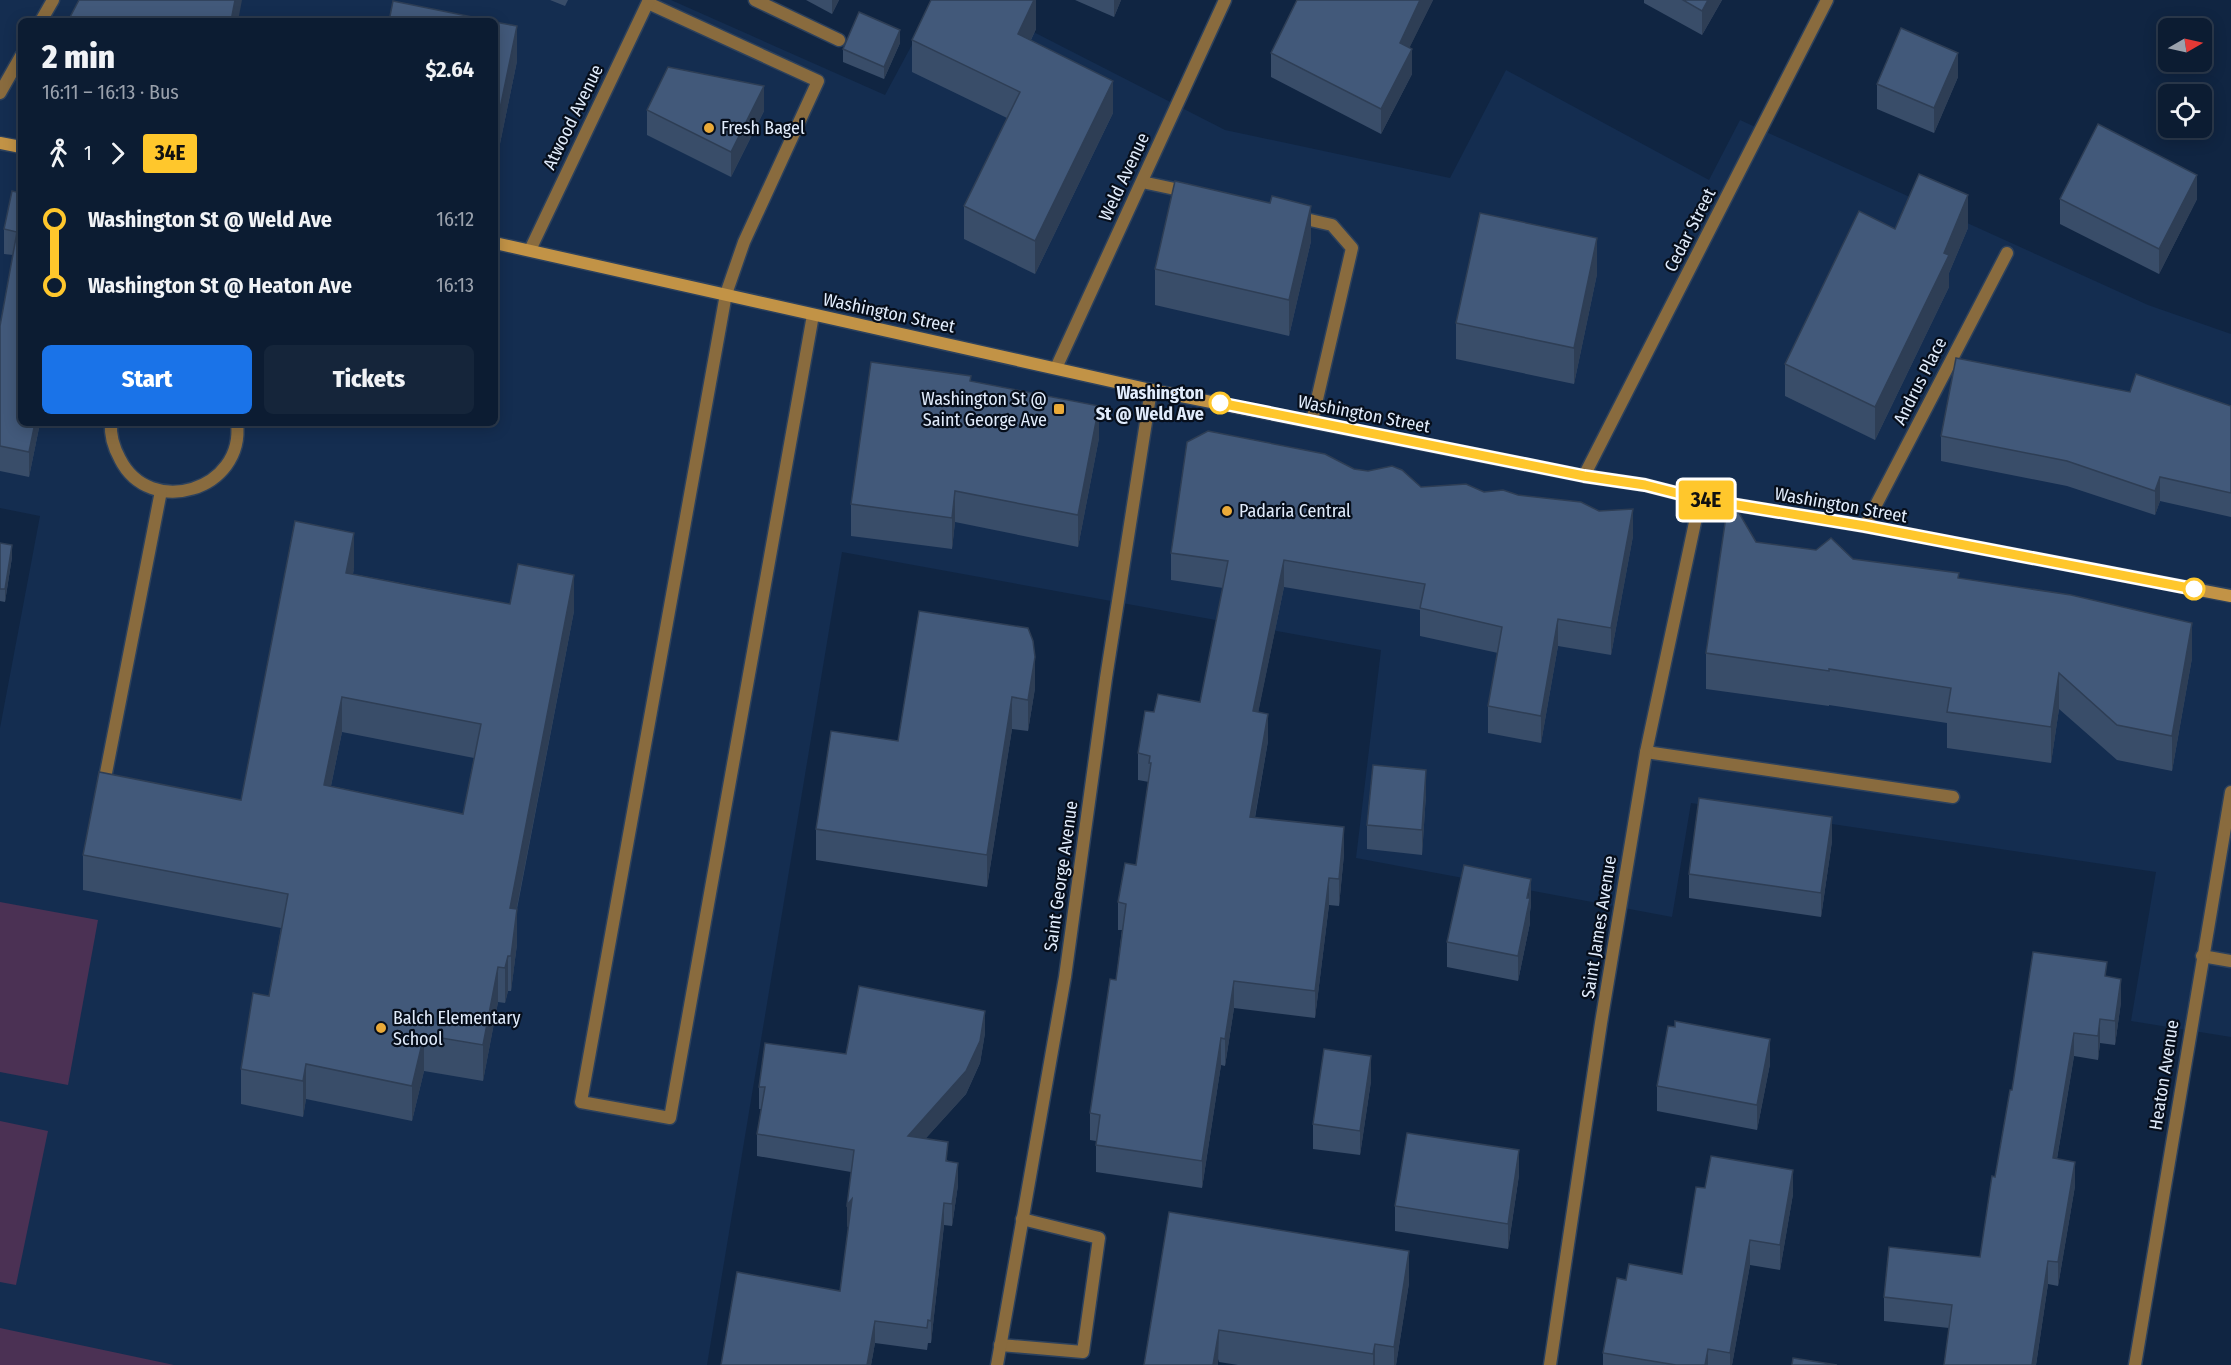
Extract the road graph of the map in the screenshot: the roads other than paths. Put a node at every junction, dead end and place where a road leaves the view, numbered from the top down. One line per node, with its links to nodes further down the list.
1 (53, 0): 6 (street)
2 (756, 0): 7 (street)
3 (1225, 0): 12 (street, Weld Avenue)
4 (1827, 0): 25 (street, Cedar Street)
5 (648, 2): 16 (street, Atwood Avenue); 18 (street)
6 (43, 18)
7 (839, 40)
8 (18, 61): 9 (street)
9 (0, 93)
10 (0, 143): 11 (main road)
11 (18, 146)
12 (1142, 182): 13 (street); 20 (street, Weld Avenue)
13 (1207, 196)
14 (1286, 214): 22 (street)
15 (498, 244): 16 (main road, Washington Street)
16 (530, 250): 18 (main road, Washington Street)
17 (2007, 253): 28 (street, Andrus Place)
18 (726, 294): 19 (main road, Washington Street); 19 (street)
19 (813, 315): 20 (main road, Washington Street)
20 (1056, 368): 21 (main road, Washington Street)
21 (1151, 390): 22 (main road, Washington Street); 36 (street, Saint George Avenue)
22 (1312, 422): 25 (main road, Washington Street)
23 (111, 426): 26 (street)
24 (237, 426): 26 (street)
25 (1584, 476): 27 (main road, Washington Street)
26 (161, 491): 31 (street)
27 (1700, 499): 28 (main road, Washington Street); 30 (street, Saint James Avenue)
28 (1865, 526): 29 (main road, Washington Street)
29 (2231, 596)
30 (1647, 752): 33 (street); 39 (street, Saint James Avenue)
31 (105, 778)
32 (2231, 792): 34 (street, Heaton Avenue)
33 (1953, 797)
34 (2202, 956): 35 (street); 40 (street, Heaton Avenue)
35 (2231, 960)
36 (1022, 1219): 37 (street, Saint George Avenue); 37 (street)
37 (1000, 1345): 38 (street, Saint George Avenue)
38 (997, 1365)
39 (1550, 1365)
40 (2135, 1365)

